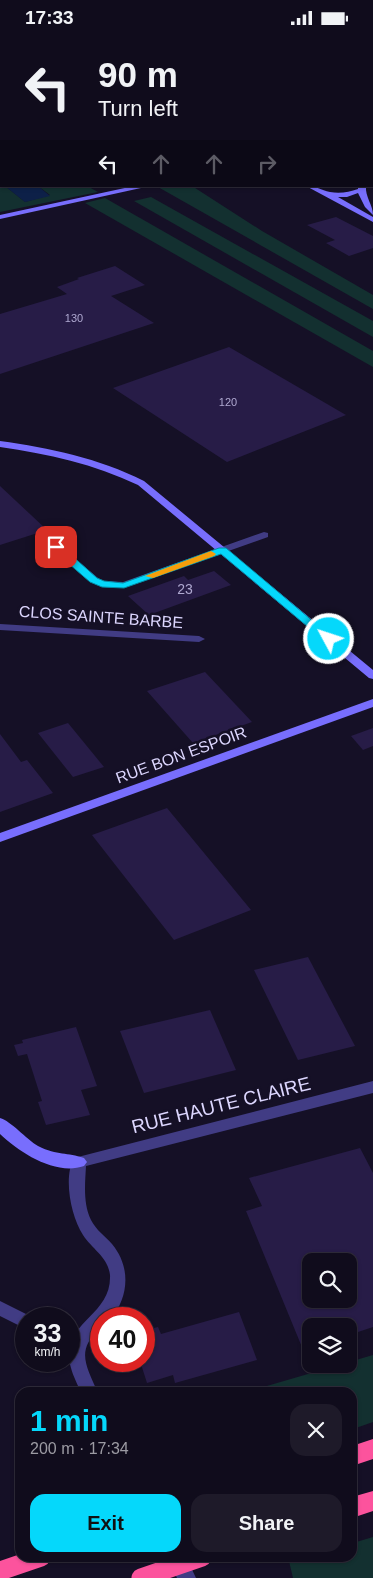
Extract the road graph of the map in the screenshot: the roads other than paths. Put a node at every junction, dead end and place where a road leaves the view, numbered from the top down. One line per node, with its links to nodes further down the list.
1 (141, 187): 6 (street)
2 (318, 188): 4 (street)
3 (362, 188): 4 (street); 5 (street)
4 (328, 194): 7 (street)
5 (373, 213)
6 (0, 217)
7 (373, 220)
8 (0, 443): 11 (street)
9 (264, 535): 11 (street)
10 (56, 547): 11 (street)
11 (222, 550): 14 (street)
12 (0, 627): 13 (street, CLOS SAINTE BARBE)
13 (199, 639)
14 (373, 676)
15 (373, 703): 16 (street, RUE BON ESPOIR)
16 (0, 838)
17 (373, 1087): 19 (street, RUE HAUTE CLAIRE)
18 (0, 1124): 19 (street)
19 (79, 1162): 22 (street)
20 (0, 1308): 21 (street)
21 (15, 1316)
22 (80, 1337)
23 (79, 1372): 24 (street)
24 (87, 1387)
25 (373, 1449): 26 (highway)
26 (357, 1454)
27 (373, 1501): 28 (highway)
28 (357, 1506)
29 (26, 1562): 32 (highway, bridge)
30 (179, 1562): 34 (street)
31 (187, 1562): 33 (highway, bridge)
32 (0, 1571)
33 (141, 1578)
34 (187, 1578)

